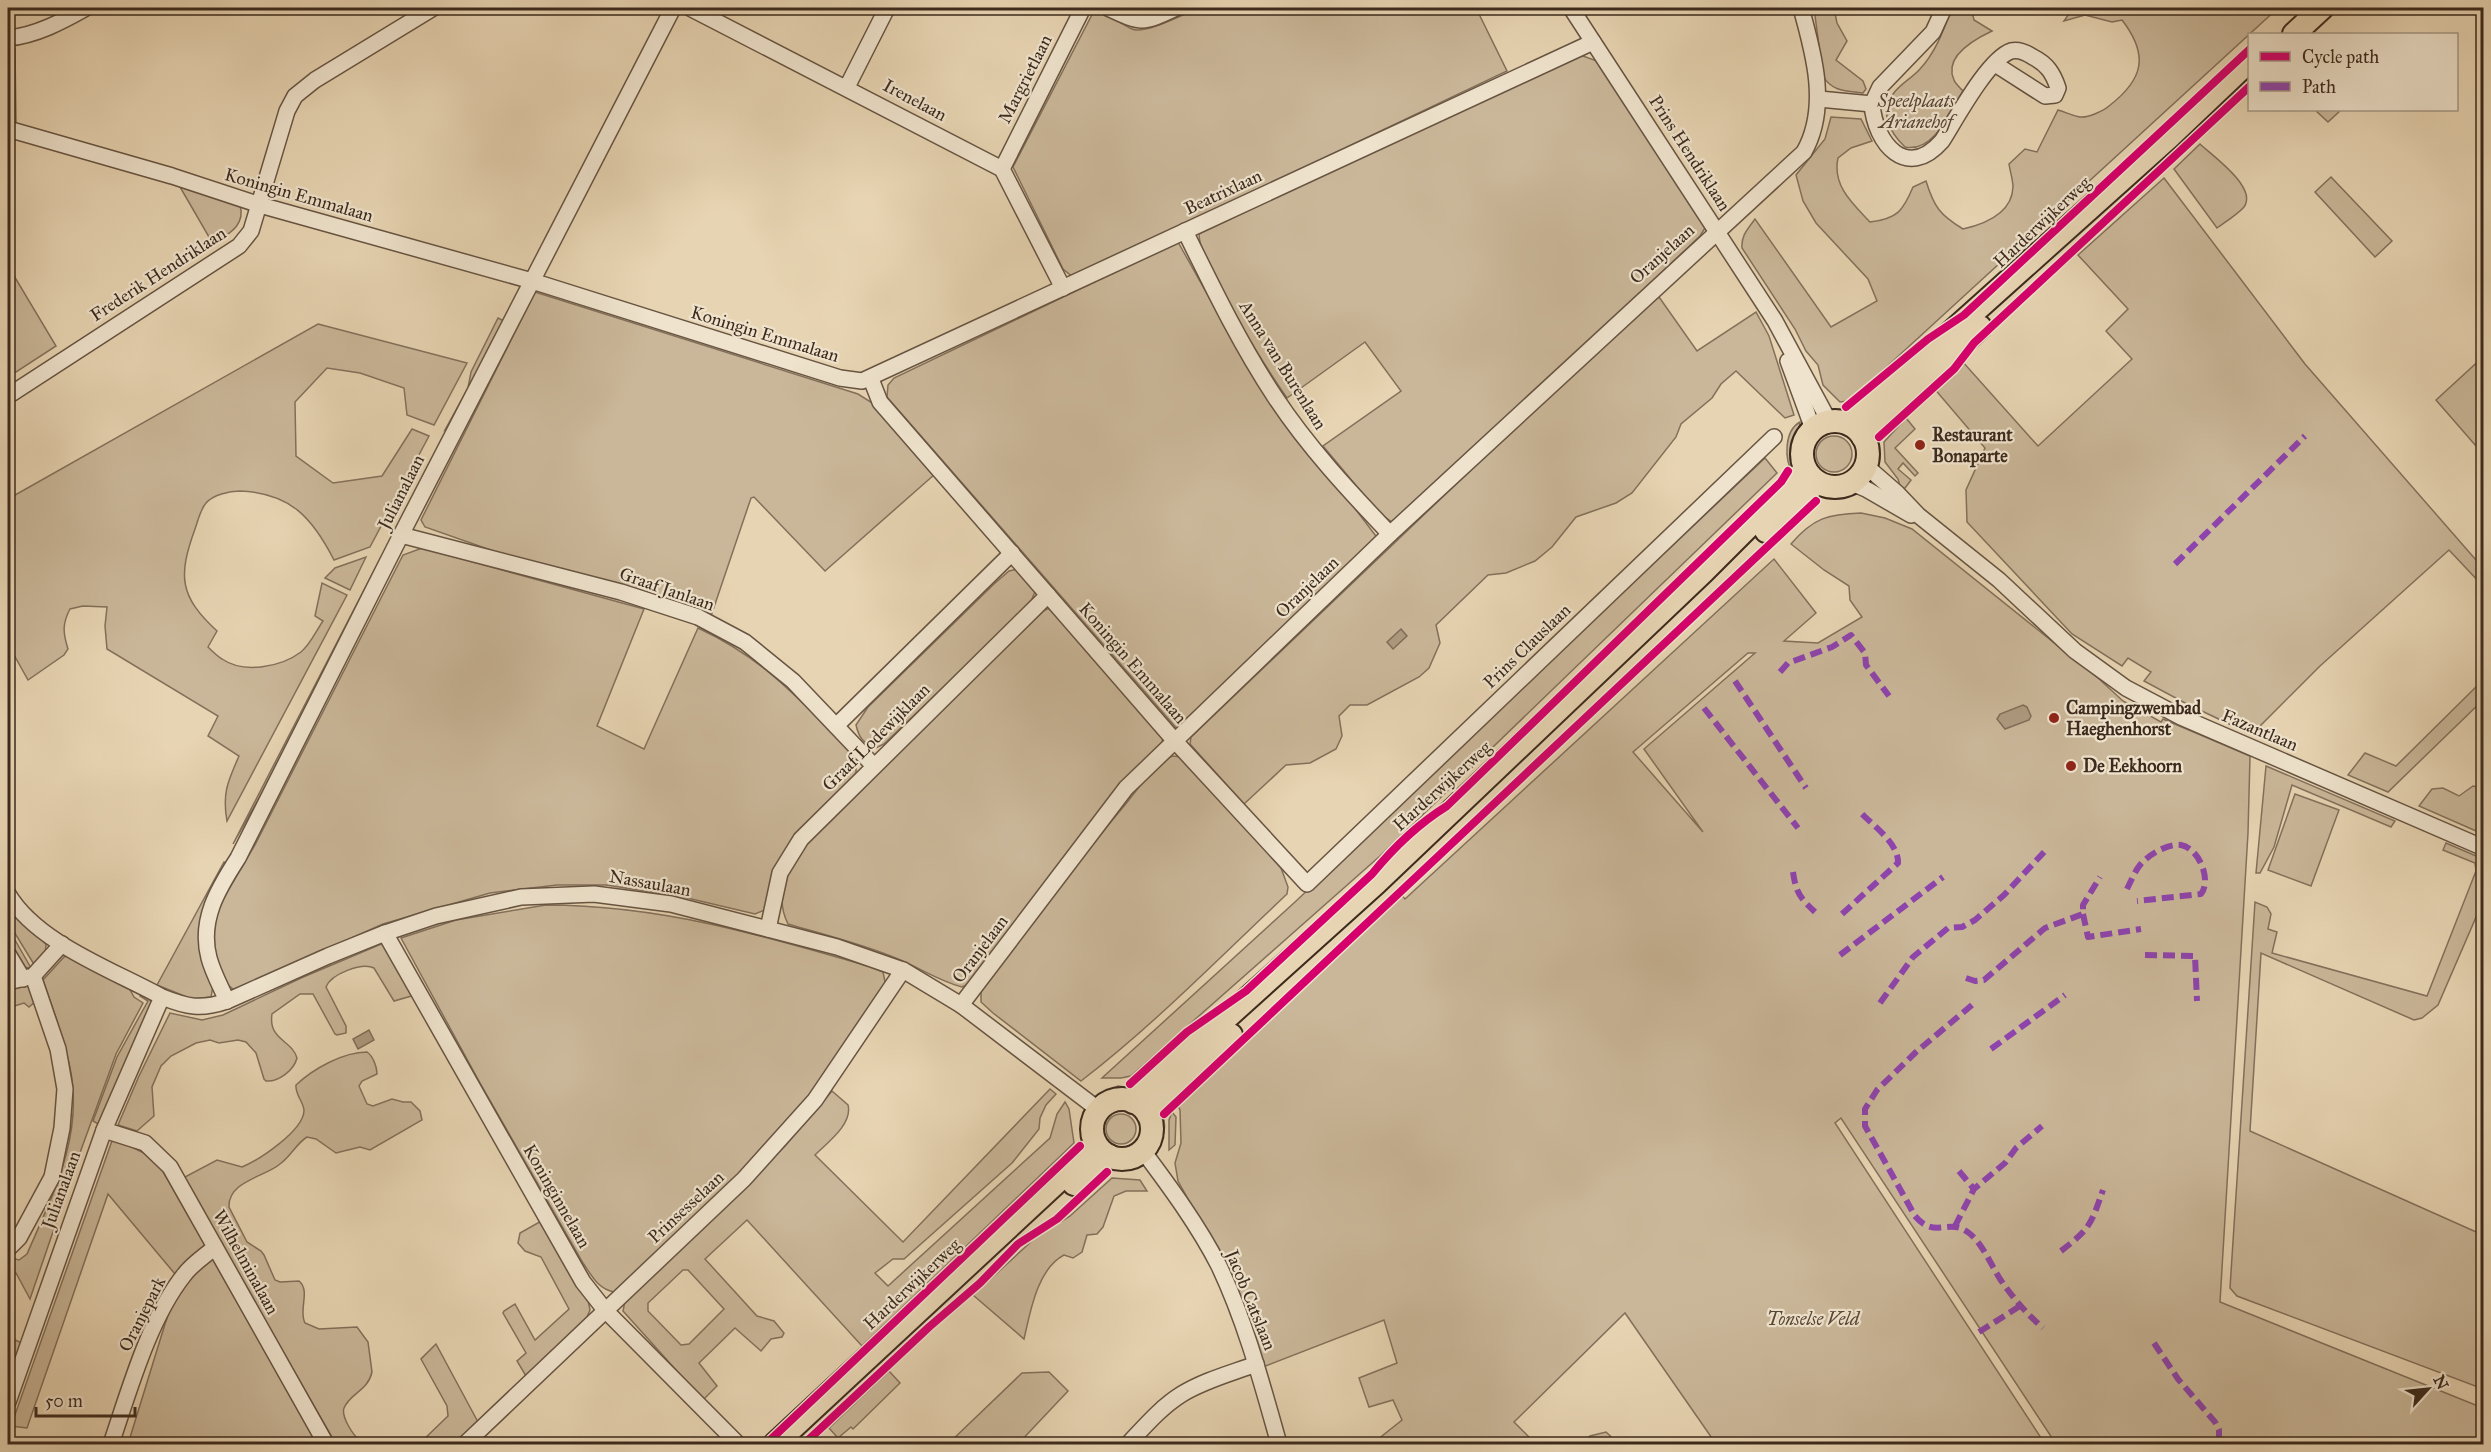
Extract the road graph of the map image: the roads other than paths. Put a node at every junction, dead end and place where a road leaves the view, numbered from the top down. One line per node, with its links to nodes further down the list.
1 (86, 8): 16 (street)
2 (433, 8): 26 (street, Frederik Hendriklaan)
3 (673, 8): 29 (street, Julianalaan)
4 (690, 8): 21 (street, Irenelaan)
5 (887, 8): 21 (street)
6 (1083, 8): 25 (street, Margrietlaan)
7 (1108, 8): 8 (street)
8 (1176, 8)
9 (1571, 8): 17 (street, Prins Hendriklaan)
10 (1801, 8): 22 (street, Oranjelaan)
11 (1944, 8): 23 (street)
12 (2305, 8): 14 (main road)
13 (2322, 8): 15 (main road)
14 (2277, 33)
15 (2295, 33)
16 (8, 38)
17 (1593, 42): 27 (street, Beatrixlaan); 28 (street, Prins Hendriklaan)
18 (2248, 62): 33 (main road, Harderwijkerweg)
19 (1995, 64): 23 (street)
20 (2248, 75): 33 (main road, Harderwijkerweg)
21 (847, 87): 25 (street, Irenelaan)
22 (1819, 99): 23 (street); 28 (street, Oranjelaan)
23 (1872, 104)
24 (8, 129): 26 (street, Koningin Emmalaan)
25 (1002, 169): 30 (street)
26 (260, 205): 29 (street, Koningin Emmalaan); 32 (street, Frederik Hendriklaan)
27 (1185, 231): 30 (street, Beatrixlaan); 38 (street, Anna van Burenlaan)
28 (1717, 231): 33 (street, Prins Hendriklaan); 38 (street, Oranjelaan)
29 (532, 281): 31 (street, Koningin Emmalaan); 39 (street, Julianalaan)
30 (1063, 288): 31 (street, Beatrixlaan)
31 (871, 379): 40 (street, Koningin Emmalaan)
32 (10, 388)
33 (1839, 428): 35 (main road); 36 (main road)
34 (1774, 437): 46 (street, Prins Clauslaan)
35 (1859, 475): 36 (main road); 37 (street, Fazantlaan); 37 (street, Fazantlaan)
36 (1811, 476): 58 (main road, Harderwijkerweg)
37 (1930, 525): 45 (street, Fazantlaan)
38 (1390, 534): 43 (street, Oranjelaan)
39 (401, 535): 42 (street, Graaf Janlaan); 56 (street, Julianalaan)
40 (1012, 553): 41 (street, Koningin Emmalaan); 42 (street, Graaf Lodewijklaan)
41 (1048, 595): 43 (street, Koningin Emmalaan); 44 (street, Graaf Lodewijklaan)
42 (836, 726): 44 (street, Graaf Janlaan)
43 (1174, 741): 46 (street, Koningin Emmalaan); 57 (street, Oranjelaan)
44 (874, 766): 48 (street, Graaf Lodewijklaan)
45 (2484, 848)
46 (1307, 884)
47 (8, 894): 50 (street)
48 (768, 929): 49 (street, Nassaulaan); 52 (street, Nassaulaan)
49 (385, 933): 56 (street, Nassaulaan); 65 (street, Koninginnelaan)
50 (63, 944): 53 (street); 55 (street)
51 (8, 954): 53 (street)
52 (903, 970): 57 (street, Nassaulaan); 65 (street, Prinsesselaan)
53 (28, 977): 54 (street); 63 (street)
54 (8, 982)
55 (162, 997): 56 (street, Nassaulaan); 60 (street, Julianalaan)
56 (227, 1001)
57 (961, 1005): 59 (street, Nassaulaan)
58 (1141, 1108): 59 (main road); 62 (main road)
59 (1099, 1110): 61 (main road)
60 (104, 1130): 64 (street, Wilhelminalaan); 67 (street, Julianalaan)
61 (1102, 1150): 62 (main road); 72 (main road, Harderwijkerweg); 73 (main road, Harderwijkerweg)
62 (1143, 1151): 66 (street, Jacob Catslaan)
63 (8, 1245)
64 (215, 1247): 68 (street, Oranjepark); 69 (street, Wilhelminalaan)
65 (605, 1310): 70 (street, Prinsesselaan); 71 (street, Koninginnelaan)
66 (1256, 1364): 74 (street); 75 (street, Jacob Catslaan)
67 (8, 1402)
68 (111, 1444)
69 (326, 1444)
70 (465, 1444)
71 (738, 1444)
72 (776, 1444)
73 (790, 1444)
74 (1128, 1444)
75 (1279, 1444)

